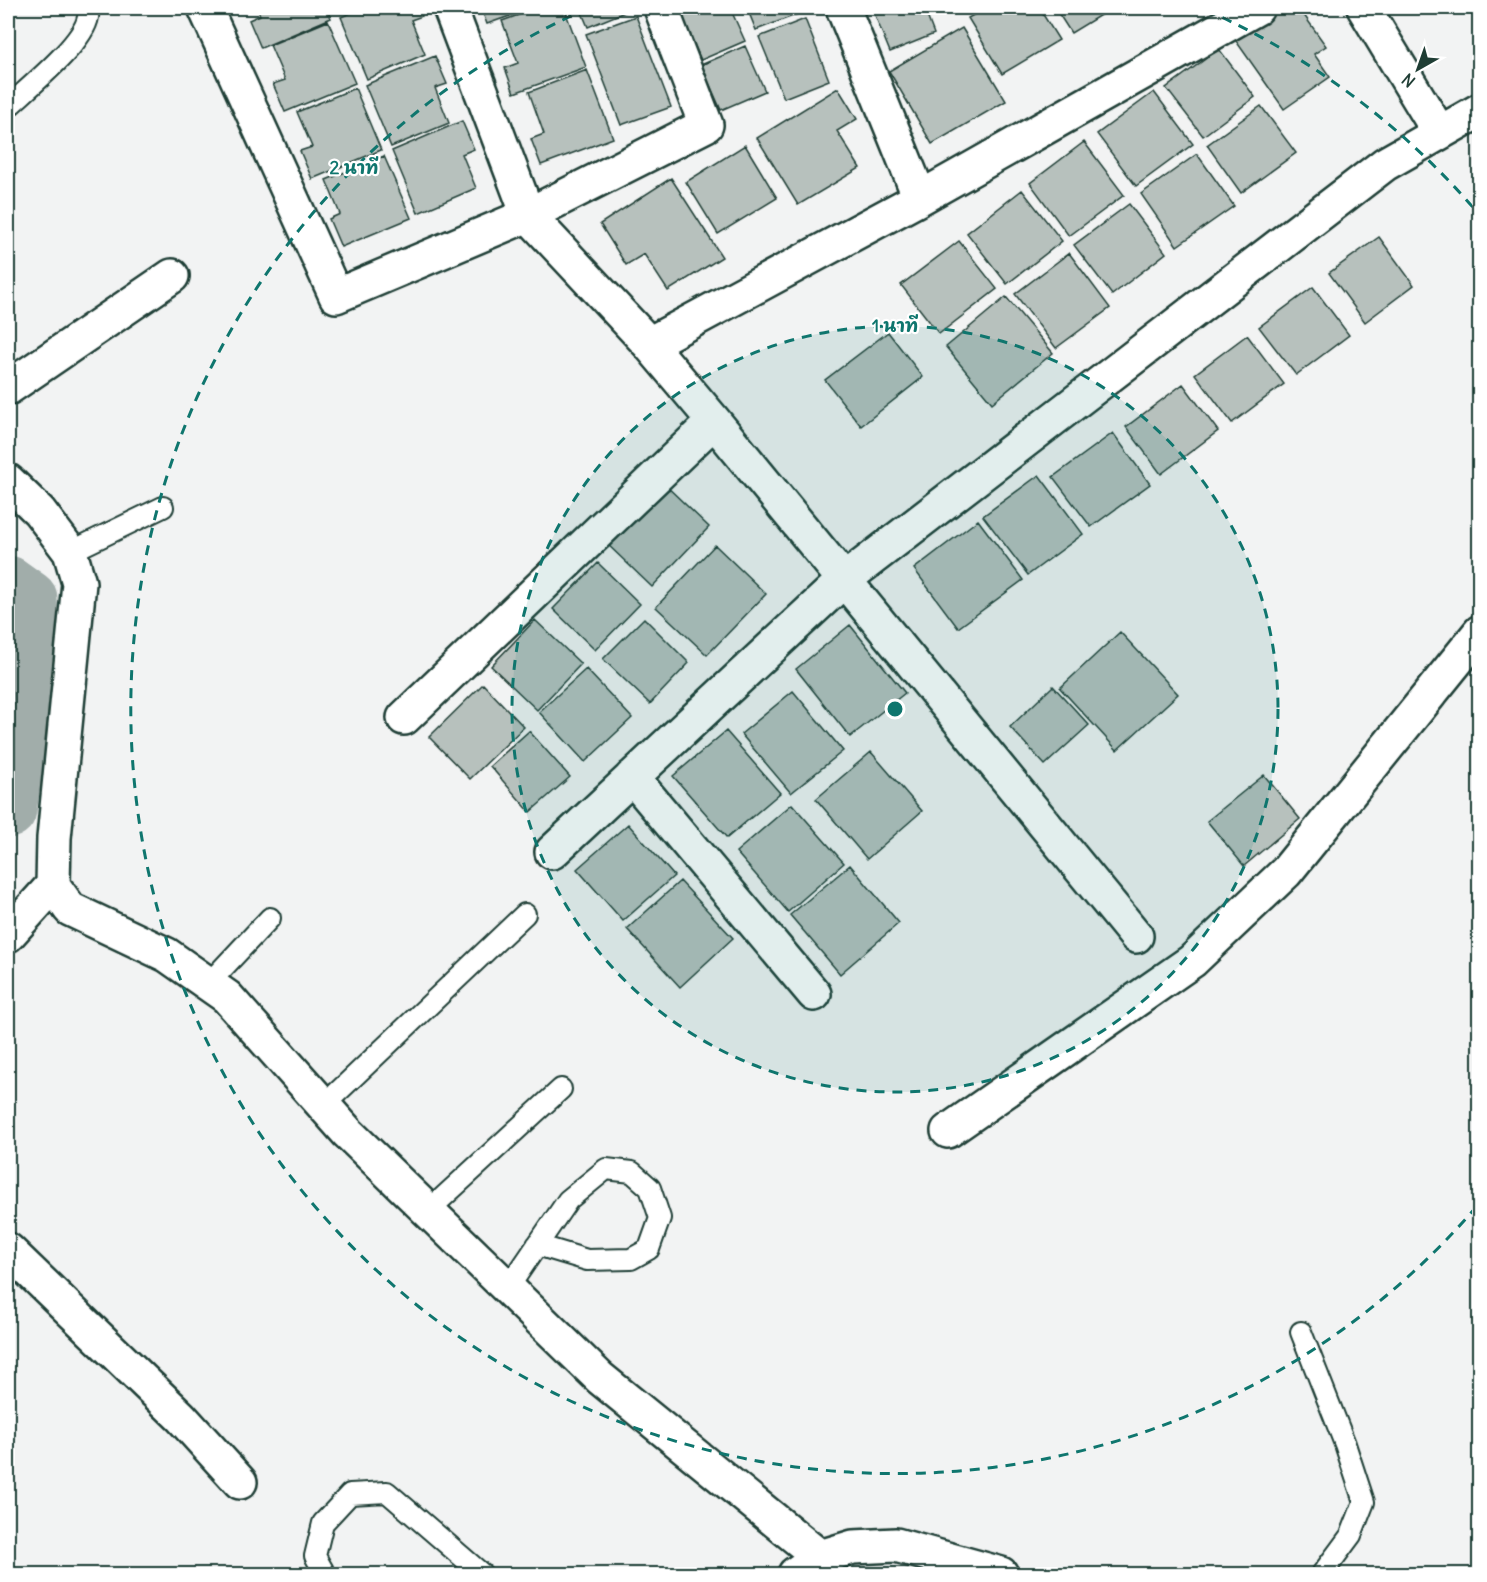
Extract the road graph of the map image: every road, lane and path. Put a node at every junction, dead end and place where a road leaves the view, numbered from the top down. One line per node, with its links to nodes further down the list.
1 (87, 8): 8 (lane)
2 (205, 8): 12 (street)
3 (450, 8): 12 (street)
4 (661, 8): 12 (street)
5 (843, 8): 11 (street)
6 (1257, 8): 11 (street)
7 (1364, 8): 10 (street)
8 (8, 107)
9 (1479, 110): 10 (street)
10 (1439, 132): 20 (street)
11 (920, 198): 14 (street)
12 (528, 215): 14 (street)
13 (172, 276): 15 (street)
14 (649, 344): 16 (street)
15 (8, 388)
16 (714, 420): 20 (street); 22 (street)
17 (8, 481): 19 (street)
18 (163, 507): 19 (lane)
19 (70, 552): 25 (street)
20 (844, 580): 23 (street); 29 (street)
21 (1479, 632): 34 (street)
22 (404, 718)
23 (632, 777): 24 (street); 31 (street)
24 (552, 852)
25 (53, 885): 28 (street); 30 (street)
26 (525, 914): 33 (lane)
27 (270, 918): 30 (lane)
28 (8, 935)
29 (1136, 936)
30 (208, 984): 33 (street)
31 (814, 994)
32 (561, 1089): 35 (lane)
33 (323, 1106): 35 (street)
34 (948, 1131)
35 (428, 1211): 38 (street)
36 (537, 1245): 36 (lane); 38 (lane)
37 (8, 1250): 40 (street)
38 (508, 1288): 41 (street)
39 (1301, 1332): 45 (lane)
40 (240, 1482)
41 (807, 1566): 44 (street)
42 (325, 1575): 43 (lane)
43 (482, 1575)
44 (1001, 1575)
45 (1322, 1575)

